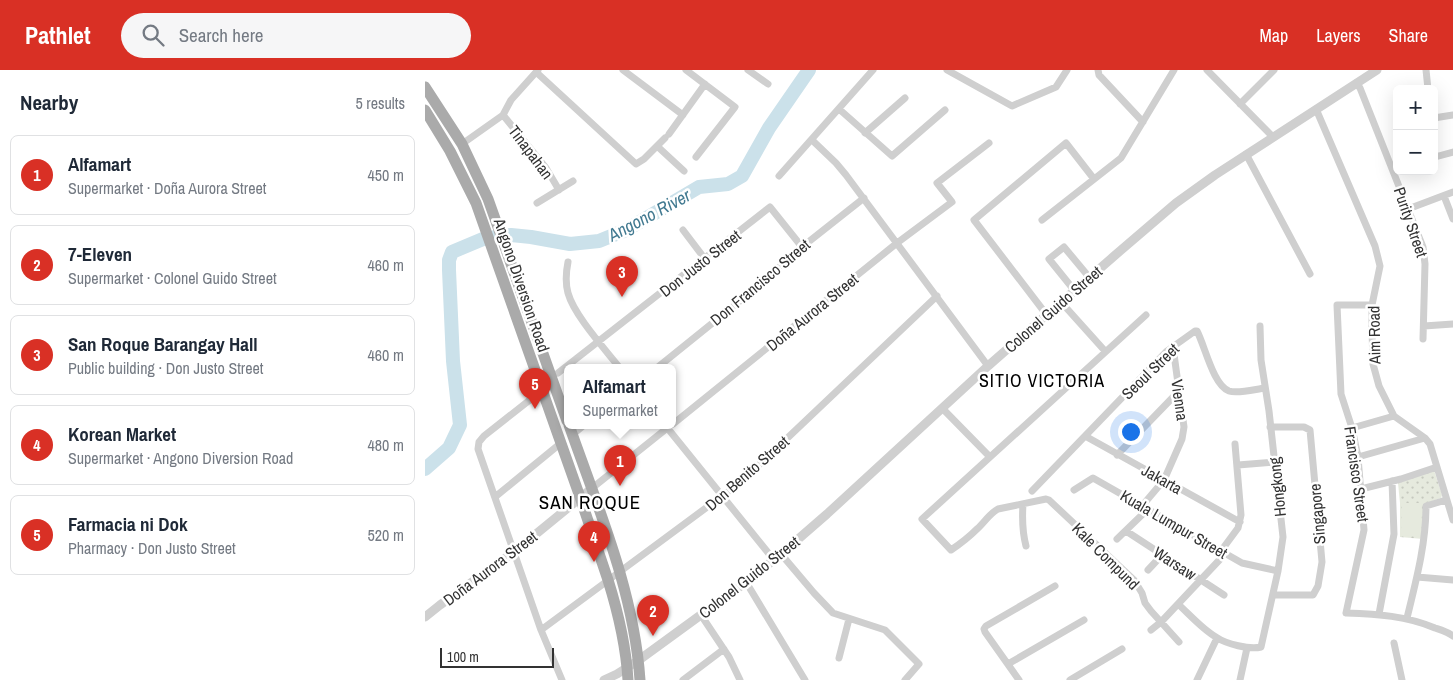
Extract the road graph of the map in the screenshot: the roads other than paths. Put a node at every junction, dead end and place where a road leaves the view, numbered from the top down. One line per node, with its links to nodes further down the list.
1 (623, 70): 26 (street)
2 (686, 70): 15 (street)
3 (749, 70): 16 (street)
4 (873, 70): 23 (street)
5 (947, 70): 6 (street)
6 (1067, 70)
7 (1097, 70): 29 (street)
8 (1174, 70): 29 (street)
9 (1207, 70): 20 (street)
10 (1274, 70): 20 (street)
11 (1377, 70): 14 (street, Colonel Guido Street)
12 (1426, 70): 17 (street)
13 (537, 71): 25 (street); 35 (street)
14 (1356, 83): 21 (street, Colonel Guido Street); 50 (street, Purity Street)
15 (705, 84): 26 (street); 40 (street)
16 (768, 84)
17 (1428, 85)
18 (425, 87): 34 (main road, Angono Diversion Road)
19 (905, 98): 30 (street)
20 (1240, 104): 31 (street)
21 (1316, 109): 31 (street, Colonel Guido Street); 63 (street, Aim Road)
22 (425, 110): 36 (main road, Angono Diversion Road)
23 (839, 110): 30 (street); 32 (street)
24 (945, 110): 30 (street)
25 (503, 115): 34 (street); 45 (street, Tinapahan)
26 (683, 115): 35 (street)
27 (1453, 115): 28 (street)
28 (1438, 117)
29 (1143, 122): 43 (street)
30 (865, 133)
31 (1273, 137): 38 (street, Colonel Guido Street)
32 (812, 140): 42 (street); 48 (street)
33 (989, 143): 54 (street, Doña Aurora Street)
34 (462, 144): 36 (main road); 83 (main road, Angono Diversion Road)
35 (657, 146): 41 (street)
36 (450, 151): 93 (main road, Angono Diversion Road)
37 (1453, 152): 39 (street)
38 (1246, 154): 58 (street); 59 (street, Colonel Guido Street)
39 (1438, 156)
40 (696, 157)
41 (683, 171)
42 (779, 176)
43 (1095, 179): 51 (street); 64 (street)
44 (573, 181): 45 (street)
45 (559, 190): 49 (street)
46 (1453, 192): 47 (street)
47 (1445, 196): 50 (street); 52 (street)
48 (864, 198): 54 (street); 55 (street, Don Francisco Street)
49 (537, 203)
50 (1408, 209): 68 (street, Purity Street)
51 (1042, 220)
52 (1453, 220)
53 (683, 230): 56 (street)
54 (897, 243): 61 (street); 85 (street, Doña Aurora Street)
55 (802, 247): 56 (street, Don Justo Street); 75 (street, Don Francisco Street)
56 (705, 259): 70 (street, Don Justo Street)
57 (568, 262): 70 (street)
58 (1310, 274)
59 (1089, 277): 60 (street, Colonel Guido Street); 60 (street)
60 (1074, 290): 62 (street, Colonel Guido Street)
61 (937, 296): 76 (street); 107 (street, Don Benito Street)
62 (1061, 302): 64 (street, Colonel Guido Street); 72 (street)
63 (1372, 305): 84 (street, Aim Road); 87 (street, Francisco Street)
64 (1046, 314): 76 (street, Colonel Guido Street)
65 (1146, 315): 72 (street)
66 (1453, 324): 68 (street)
67 (1260, 326): 79 (street, Hongkong)
68 (1424, 326): 69 (street, Purity Street)
69 (1423, 339)
70 (599, 342): 73 (street, Don Justo Street); 74 (street)
71 (1173, 347): 79 (street, Seoul Street); 80 (street, Vienna); 91 (street, Seoul Street)
72 (1105, 351): 97 (street)
73 (570, 364)
74 (617, 364)
75 (661, 364)
76 (988, 366): 82 (street, Colonel Guido Street)
77 (564, 368): 78 (street, Don Justo Street)
78 (558, 373)
79 (1265, 388): 86 (street, Hongkong)
80 (1179, 391): 95 (street); 101 (street, Vienna)
81 (531, 399): 108 (street)
82 (942, 408): 97 (street); 121 (street, Colonel Guido Street)
83 (564, 413)
84 (1394, 416): 87 (street); 92 (street, Aim Road)
85 (676, 419)
86 (1270, 427): 98 (street, Hongkong); 131 (street, Singapore)
87 (1352, 428): 96 (street, Francisco Street)
88 (570, 429): 103 (main road, Angono Diversion Road)
89 (664, 429): 103 (street, Doña Aurora Street)
90 (672, 429): 107 (street)
91 (1085, 436): 95 (street, Jakarta); 106 (street, Seoul Street)
92 (1425, 438): 96 (street); 100 (street)
93 (561, 443): 108 (street); 109 (main road, Angono Diversion Road)
94 (1235, 444): 99 (street)
95 (1117, 455): 101 (street, Jakarta)
96 (1358, 457): 104 (street, Francisco Street)
97 (990, 458): 111 (street)
98 (1275, 462): 99 (street); 124 (street, Hongkong)
99 (1237, 465): 114 (street)
100 (1437, 467): 102 (street); 110 (street)
101 (1164, 480): 112 (street, Vienna); 114 (street, Jakarta)
102 (1392, 481): 104 (street); 134 (street)
103 (591, 489): 109 (street, Doña Aurora Street); 123 (main road, Angono Diversion Road)
104 (1361, 489): 134 (street, Francisco Street)
105 (1074, 490): 112 (street, Kuala Lumpur Street)
106 (1032, 491)
107 (723, 496): 121 (street); 123 (street, Don Benito Street)
108 (495, 497): 118 (street)
109 (580, 497): 118 (street, Doña Aurora Street); 126 (main road, Angono Diversion Road)
110 (1446, 500): 113 (street); 125 (street)
111 (1023, 504): 117 (street); 140 (street, Kale Compund)
112 (1145, 508): 115 (street, Vienna); 119 (street, Kuala Lumpur Street)
113 (1453, 520)
114 (1240, 522): 119 (street)
115 (1126, 531): 116 (street, Vienna); 120 (street, Warsaw)
116 (1117, 539)
117 (1026, 546)
118 (514, 552): 136 (street, Doña Aurora Street); 141 (street)
119 (1223, 553): 124 (street, Kuala Lumpur Street); 127 (street)
120 (1163, 555): 122 (street); 127 (street, Warsaw)
121 (778, 557): 129 (street, Colonel Guido Street); 138 (street)
122 (1148, 570)
123 (620, 571): 126 (street, Don Benito Street); 151 (main road, Angono Diversion Road)
124 (1278, 571): 131 (street, Hongkong)
125 (1417, 577): 128 (street); 137 (street)
126 (608, 580): 141 (street, Don Benito Street); 153 (main road, Angono Diversion Road)
127 (1202, 580): 132 (street, Warsaw); 133 (street)
128 (1453, 580)
129 (746, 582): 135 (street, Colonel Guido Street); 160 (street)
130 (1055, 586): 152 (street)
131 (1273, 594): 148 (street, Hongkong)
132 (1224, 595)
133 (1178, 604): 140 (street); 144 (street)
134 (1379, 614): 137 (street)
135 (701, 615): 149 (street); 151 (street, Colonel Guido Street)
136 (425, 617)
137 (1407, 618): 143 (street)
138 (849, 619): 150 (street); 161 (street)
139 (1085, 620): 152 (street)
140 (1161, 622): 142 (street); 145 (street, Kale Compund)
141 (541, 630): 154 (street)
142 (1151, 630)
143 (1453, 636)
144 (1217, 638): 148 (street); 164 (street)
145 (1179, 642)
146 (1394, 643): 166 (street)
147 (1122, 648): 163 (street)
148 (1247, 648): 165 (street)
149 (724, 649): 158 (street); 159 (street)
150 (839, 658)
151 (639, 660): 153 (street, Colonel Guido Street); 157 (main road, Angono Diversion Road)
152 (1008, 664): 162 (street)
153 (627, 668): 155 (street, Colonel Guido Street); 156 (main road, Angono Diversion Road)
154 (561, 680)
155 (604, 680)
156 (627, 680)
157 (640, 680)
158 (683, 680)
159 (740, 680)
160 (805, 680)
161 (905, 680)
162 (1019, 680)
163 (1070, 680)
164 (1197, 680)
165 (1240, 680)
166 (1402, 680)

